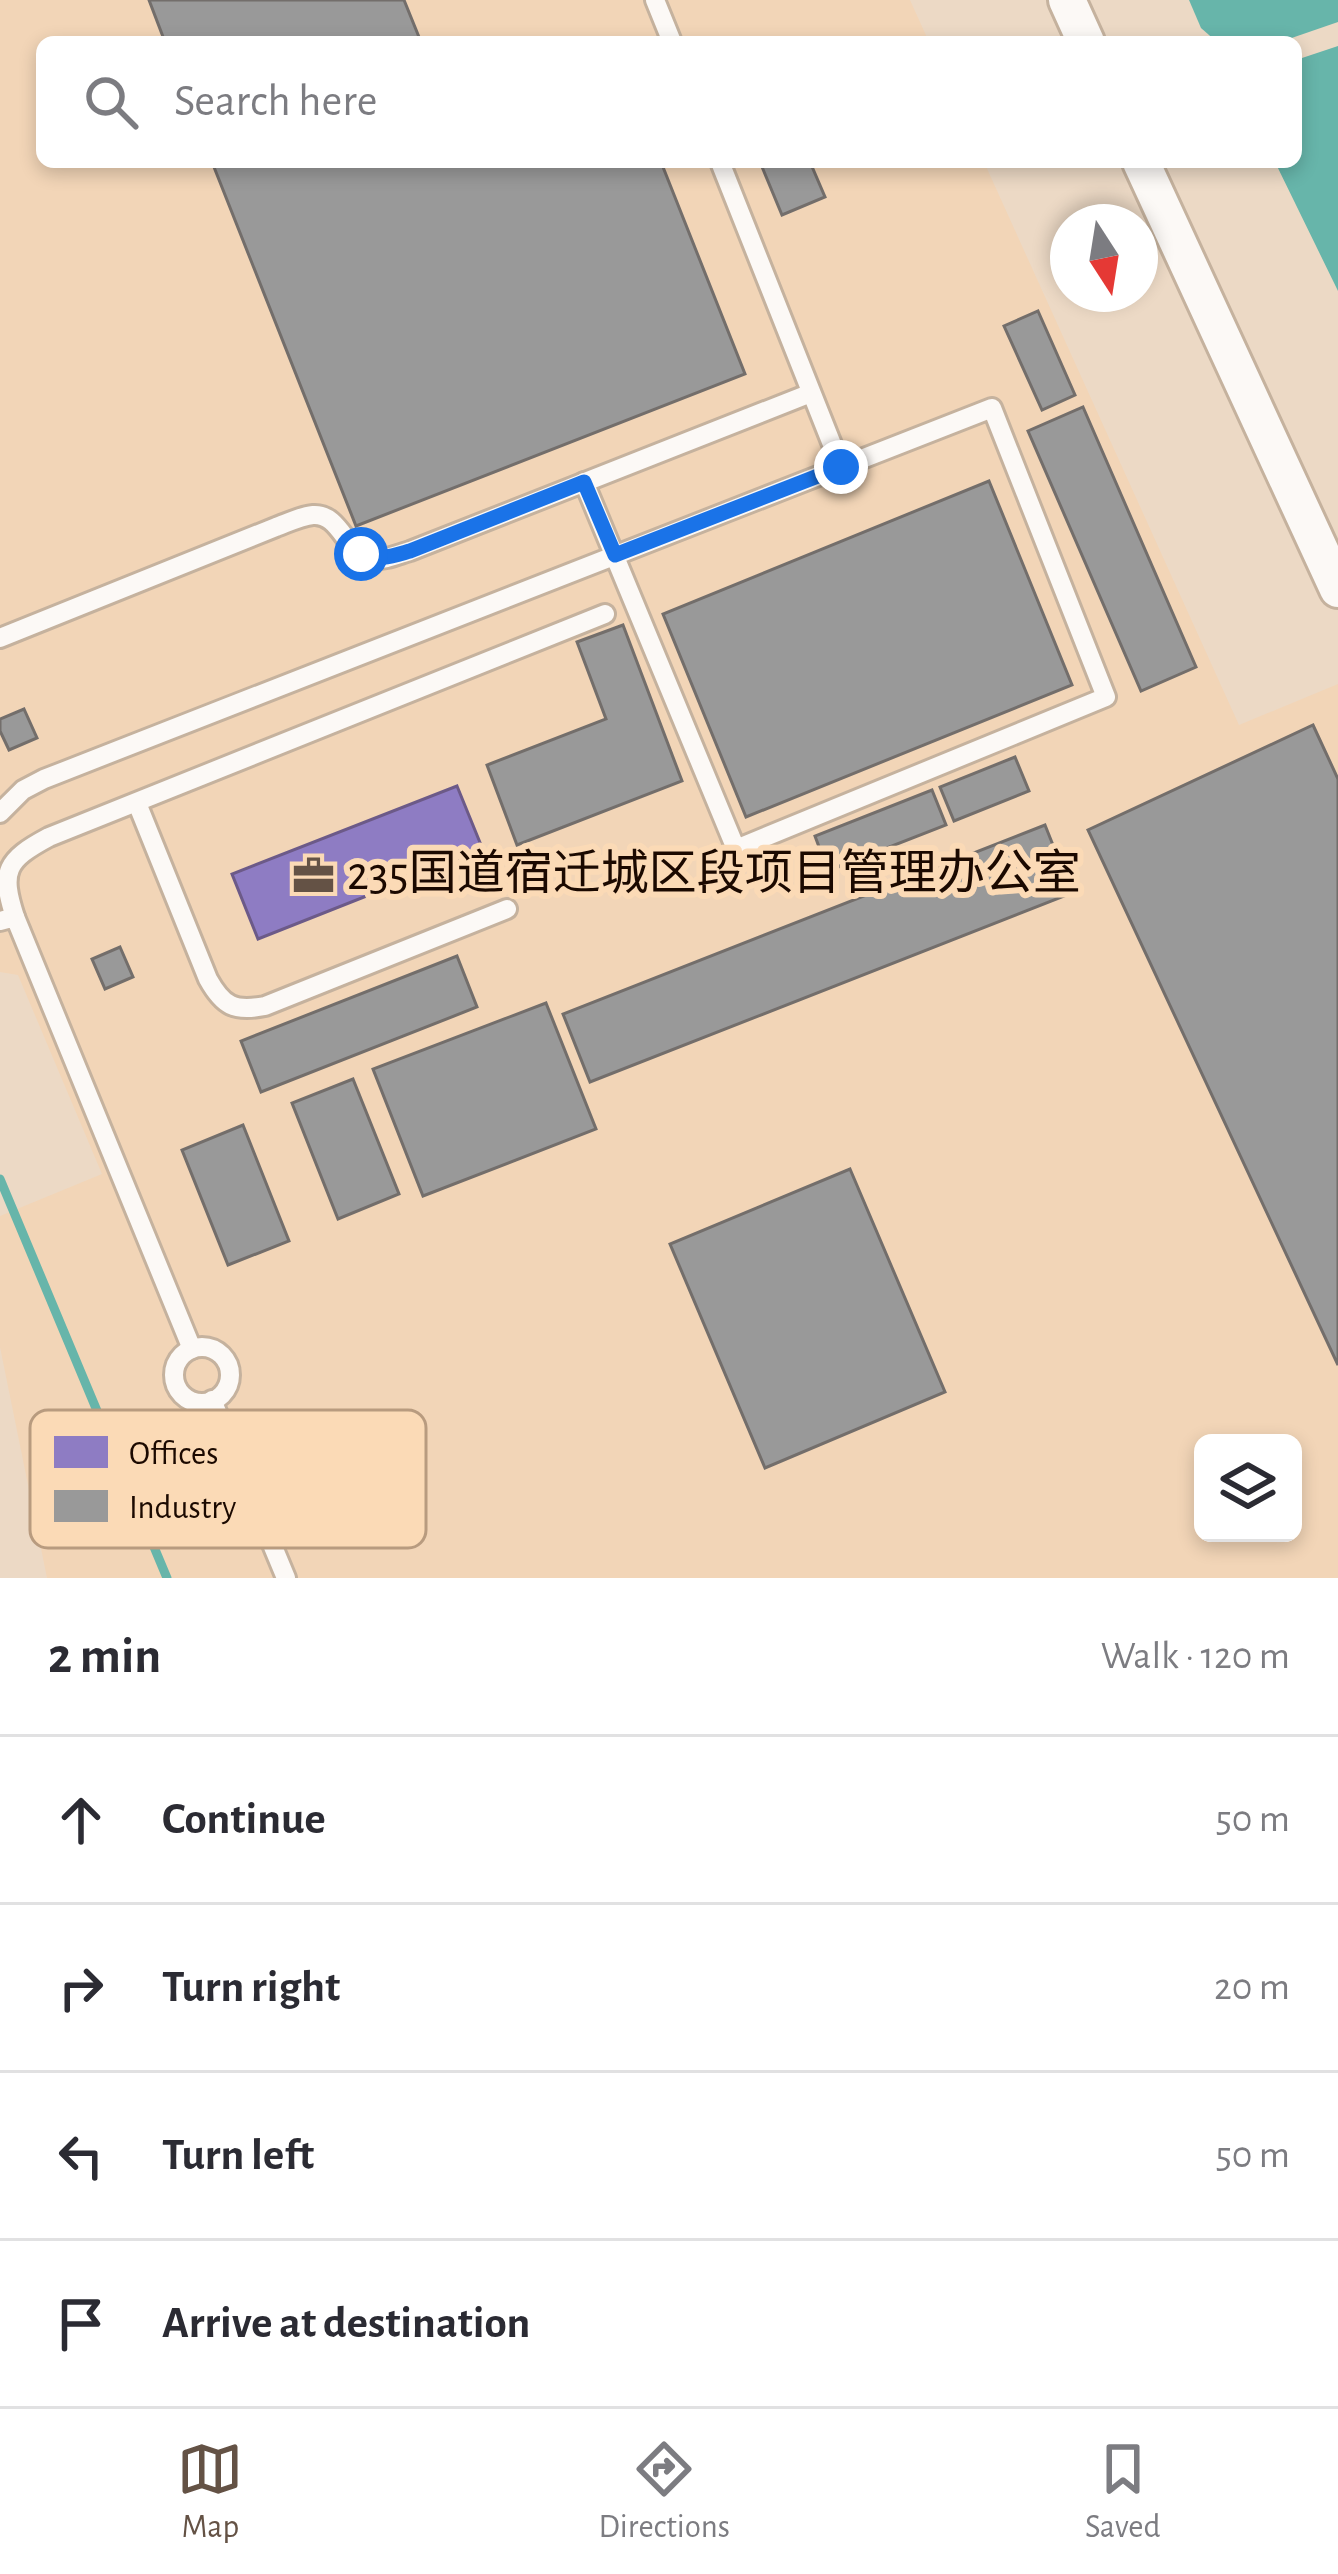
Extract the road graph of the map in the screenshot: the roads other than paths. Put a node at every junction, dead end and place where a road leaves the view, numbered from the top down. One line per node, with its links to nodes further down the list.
1 (655, 0): 3 (lane)
2 (1067, 0): 4 (street)
3 (670, 36)
4 (1083, 36)
5 (722, 168): 7 (lane)
6 (1144, 168): 11 (street)
7 (811, 393): 8 (lane); 9 (lane)
8 (841, 467): 10 (lane); 10 (lane)
9 (584, 482): 10 (lane); 13 (lane)
10 (615, 555): 15 (lane)
11 (1338, 589)
12 (605, 614): 14 (lane)
13 (0, 638)
14 (136, 802): 16 (lane); 17 (lane)
15 (0, 812)
16 (507, 909)
17 (7, 919): 18 (lane)
18 (192, 1348): 19 (lane); 19 (lane)
19 (212, 1400): 20 (lane)
20 (216, 1410)
21 (274, 1548): 22 (lane)
22 (286, 1578)

